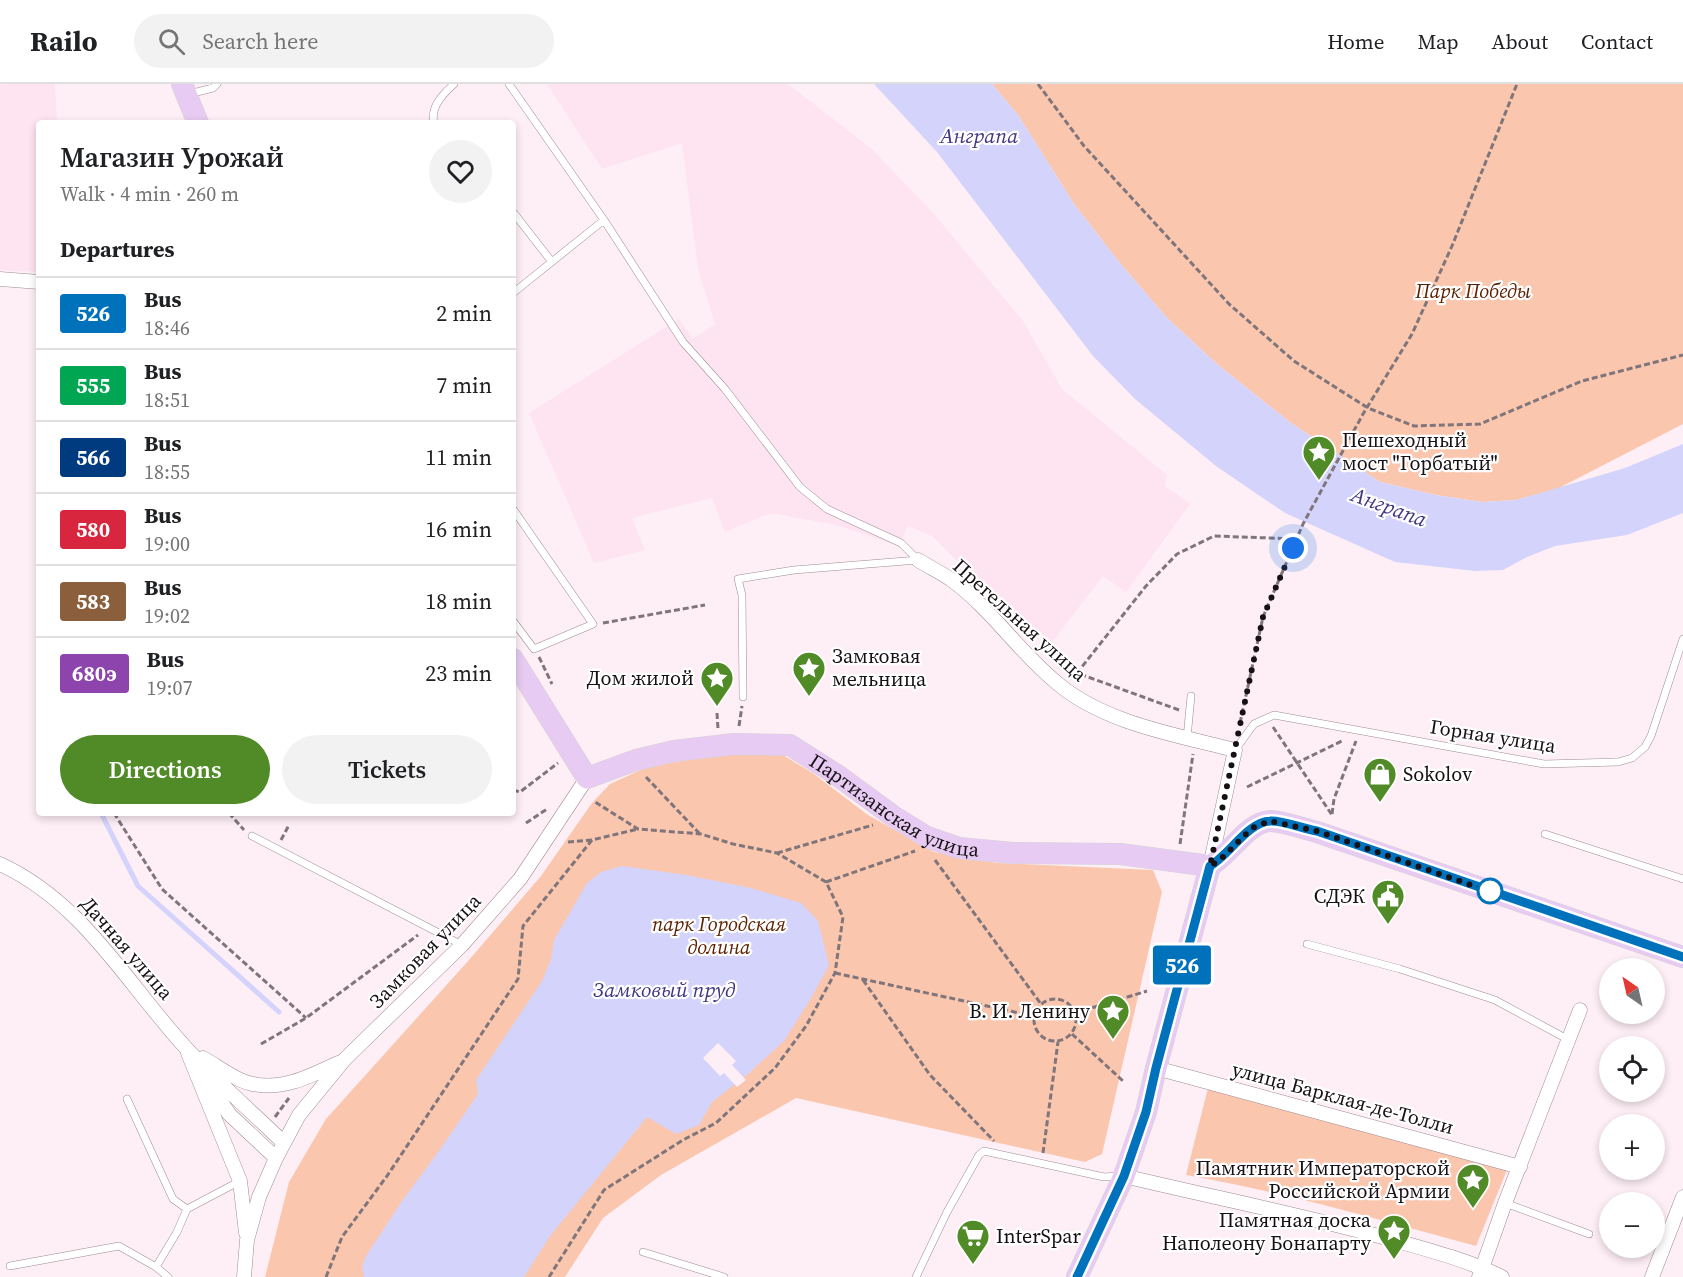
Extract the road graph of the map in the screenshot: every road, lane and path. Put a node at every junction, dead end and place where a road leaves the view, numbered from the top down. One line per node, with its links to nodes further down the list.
1 (217, 84): 6 (lane)
2 (454, 84): 8 (lane)
3 (509, 84): 10 (lane)
4 (1038, 84): 16 (path)
5 (1517, 84): 16 (path)
6 (184, 89): 7 (main road)
7 (197, 120)
8 (432, 120)
9 (516, 216): 11 (lane)
10 (604, 220): 11 (lane); 19 (lane)
11 (552, 262): 14 (lane)
12 (0, 279): 13 (street)
13 (36, 282)
14 (516, 291)
15 (1683, 355): 16 (path)
16 (1368, 408): 18 (path)
17 (516, 513): 21 (lane)
18 (1297, 539): 28 (path); 37 (path)
19 (918, 560): 26 (lane); 36 (street, Прегельная улица)
20 (705, 605): 21 (path)
21 (593, 624): 22 (lane)
22 (516, 625)
23 (1683, 639): 37 (lane, Горная улица)
24 (516, 663): 41 (main road)
25 (1191, 696): 28 (lane)
26 (743, 698): 30 (path)
27 (717, 712): 32 (path)
28 (1189, 713): 36 (lane)
29 (1269, 721): 39 (path)
30 (748, 728)
31 (729, 729): 32 (path)
32 (718, 730): 33 (path)
33 (710, 731)
34 (1351, 736): 39 (path)
35 (1358, 736): 39 (path)
36 (1191, 739): 37 (street, Прегельная улица); 56 (path)
37 (1235, 750): 61 (street)
38 (562, 760): 43 (path)
39 (1296, 762): 42 (path)
40 (640, 771): 51 (path)
41 (587, 778): 61 (main road, Партизанская улица); 66 (street, Замковая улица)
42 (1246, 787)
43 (516, 791)
44 (595, 802): 50 (path)
45 (116, 816): 75 (path)
46 (232, 816): 53 (path)
47 (534, 818): 48 (path)
48 (526, 823)
49 (882, 823): 58 (path)
50 (638, 829): 51 (path); 54 (path)
51 (700, 834): 58 (path)
52 (1545, 834): 62 (lane)
53 (252, 836): 64 (lane)
54 (592, 840): 55 (path); 103 (path)
55 (568, 842)
56 (1174, 847)
57 (915, 851): 63 (path)
58 (777, 853): 63 (path)
59 (932, 856): 71 (path)
60 (0, 864): 80 (street, Дачная улица)
61 (1210, 866): 67 (main road); 82 (main road)
62 (1683, 879)
63 (826, 882): 68 (path)
64 (429, 927): 66 (lane); 75 (path)
65 (1307, 944): 77 (lane)
66 (462, 945): 81 (street, Замковая улица)
67 (1683, 957)
68 (836, 973): 69 (path); 104 (path)
69 (863, 980): 74 (path); 86 (path)
70 (1147, 991): 73 (path)
71 (1041, 1004): 73 (path); 74 (path)
72 (1580, 1010): 77 (street)
73 (1075, 1013): 76 (path)
74 (1033, 1016): 78 (path)
75 (306, 1018): 79 (path)
76 (1072, 1034): 78 (path); 83 (path)
77 (1569, 1040): 89 (street)
78 (1058, 1042): 88 (path)
79 (261, 1044)
80 (186, 1048): 81 (street, Дачная улица); 85 (street, Дачная улица); 87 (street, Дачная улица); 91 (street, Дачная улица)
81 (344, 1060): 85 (street, Замковая улица)
82 (1156, 1068): 89 (street, улица Барклая-де-Толли); 90 (main road)
83 (1123, 1081)
84 (127, 1099): 94 (lane)
85 (284, 1143): 87 (street, Дачная улица)
86 (1010, 1157): 88 (lane); 106 (lane)
87 (276, 1158): 96 (street, Дачная улица)
88 (1042, 1164): 90 (lane)
89 (1520, 1167): 92 (street)
90 (1124, 1176): 100 (street); 107 (main road)
91 (240, 1182): 94 (lane); 96 (street, Дачная улица)
92 (1505, 1203): 95 (lane); 100 (street)
93 (1682, 1203): 109 (street)
94 (187, 1209): 99 (lane)
95 (1589, 1234)
96 (247, 1240): 102 (street, Дачная улица)
97 (644, 1252): 105 (lane)
98 (10, 1266): 99 (lane)
99 (156, 1267): 101 (lane)
100 (1481, 1272): 108 (street)
101 (168, 1277)
102 (244, 1277)
103 (326, 1277)
104 (549, 1277)
105 (724, 1277)
106 (916, 1277)
107 (1077, 1277)
108 (1502, 1277)
109 (1652, 1277)

